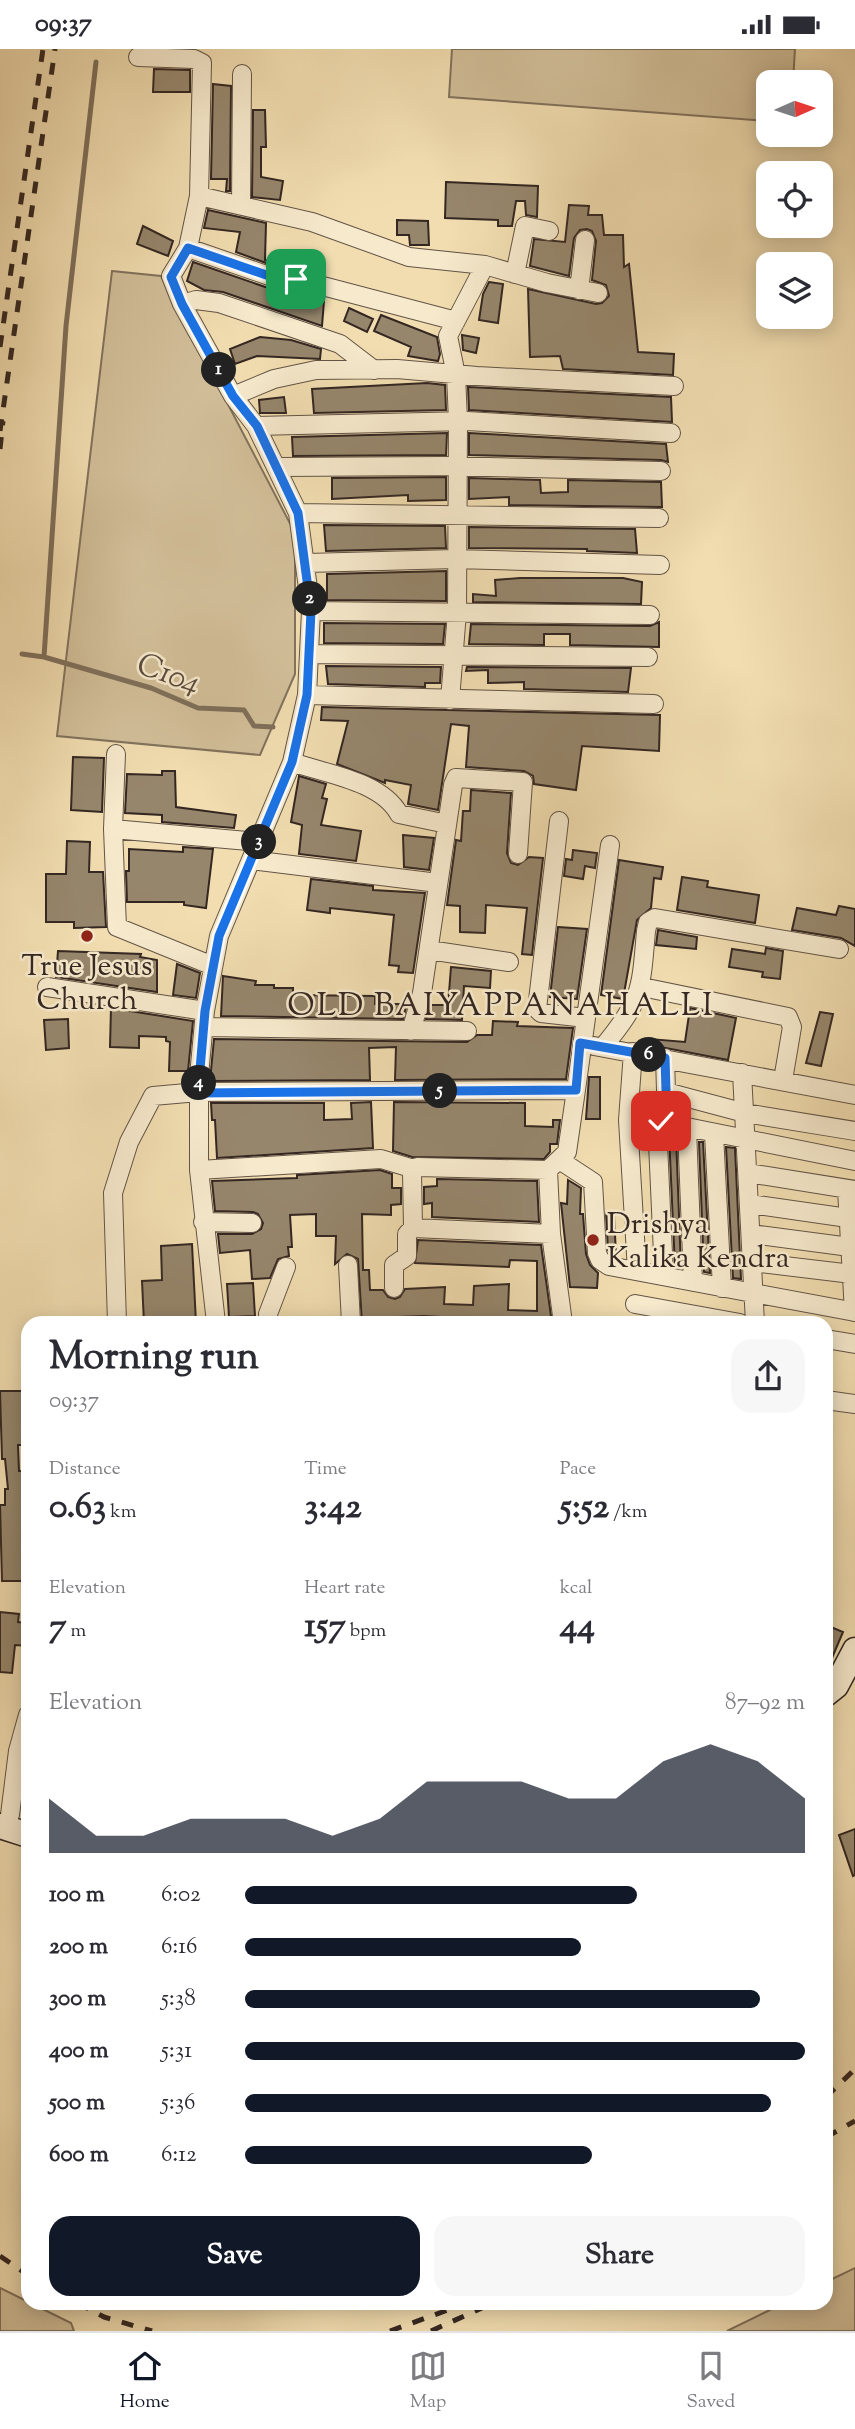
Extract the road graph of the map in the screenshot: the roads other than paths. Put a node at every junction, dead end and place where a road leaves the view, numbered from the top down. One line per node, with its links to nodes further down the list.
1 (138, 57): 3 (street)
2 (242, 74): 4 (street)
3 (199, 196): 4 (street); 7 (street)
4 (241, 205): 8 (street)
5 (549, 231): 9 (street)
6 (585, 240): 10 (street)
7 (188, 248): 12 (street); 13 (street)
8 (485, 265): 9 (street); 13 (street)
9 (514, 274): 10 (street)
10 (579, 290): 11 (street)
11 (598, 293)
12 (182, 304): 14 (street); 17 (street)
13 (456, 321): 15 (street)
14 (374, 370): 15 (street); 17 (street)
15 (456, 375): 16 (street); 18 (street)
16 (674, 386)
17 (233, 396): 19 (street)
18 (458, 421): 19 (street); 20 (street); 21 (street)
19 (257, 426): 22 (street)
20 (671, 433)
21 (458, 466): 22 (street); 23 (street); 25 (street)
22 (278, 467): 24 (street)
23 (661, 471)
24 (298, 513): 25 (street); 28 (street)
25 (457, 513): 26 (street); 27 (street)
26 (659, 518)
27 (455, 559): 28 (street); 29 (street); 31 (street)
28 (307, 563): 30 (street)
29 (660, 565)
30 (311, 611): 31 (street); 33 (street)
31 (457, 613): 32 (street); 34 (street)
32 (650, 615)
33 (309, 654): 34 (street); 36 (street)
34 (454, 656): 35 (street); 37 (street)
35 (648, 657)
36 (307, 695): 37 (street); 40 (street)
37 (450, 700): 38 (street)
38 (654, 704)
39 (116, 754): 43 (street)
40 (292, 762): 42 (street); 44 (street)
41 (559, 821): 55 (street)
42 (447, 824): 46 (street); 48 (street)
43 (113, 829): 44 (street); 52 (street)
44 (259, 842): 47 (street)
45 (610, 845): 55 (street)
46 (518, 853)
47 (251, 860): 48 (street); 52 (street)
48 (438, 883): 50 (street)
49 (839, 949): 54 (street)
50 (429, 950): 51 (street); 57 (street)
51 (509, 962)
52 (213, 966): 56 (street)
53 (47, 987): 56 (street)
54 (642, 987): 60 (street); 64 (street)
55 (586, 1018): 59 (street)
56 (204, 1019): 57 (street); 67 (street)
57 (411, 1031): 58 (street)
58 (467, 1031)
59 (580, 1043): 60 (street); 65 (street)
60 (603, 1047): 61 (street)
61 (633, 1052): 62 (street); 92 (street)
62 (665, 1058): 63 (street); 66 (street)
63 (742, 1073): 64 (street); 69 (street)
64 (783, 1080): 68 (street)
65 (576, 1090): 67 (street); 76 (street)
66 (666, 1092): 69 (street); 70 (street)
67 (198, 1093): 78 (street); 101 (street)
68 (855, 1095)
69 (745, 1113): 72 (street); 74 (street)
70 (667, 1123): 71 (street); 94 (street)
71 (687, 1129): 73 (street); 95 (street)
72 (855, 1131)
73 (714, 1134): 74 (street); 97 (street)
74 (747, 1141): 75 (street); 79 (street)
75 (855, 1161)
76 (554, 1165): 77 (street); 86 (street); 92 (street)
77 (414, 1169): 78 (street); 85 (street)
78 (199, 1170): 83 (street)
79 (748, 1173): 80 (street); 81 (street)
80 (851, 1189): 82 (street)
81 (750, 1204): 82 (street); 87 (street)
82 (848, 1218): 88 (street)
83 (203, 1222): 84 (street); 102 (street)
84 (252, 1223)
85 (413, 1228): 86 (street); 96 (street)
86 (551, 1234): 105 (street)
87 (751, 1234): 88 (street); 89 (street)
88 (850, 1247): 93 (street)
89 (752, 1262): 93 (street); 98 (street)
90 (348, 1265): 104 (street)
91 (286, 1267): 103 (street)
92 (637, 1271): 94 (street)
93 (852, 1273): 100 (street)
94 (664, 1276): 95 (street)
95 (693, 1282): 97 (street)
96 (394, 1288)
97 (722, 1288): 98 (street)
98 (754, 1293): 100 (street); 107 (street)
99 (635, 1304): 106 (street)
100 (855, 1312)
101 (117, 1316)
102 (215, 1316)
103 (268, 1316)
104 (351, 1316)
105 (562, 1316)
106 (701, 1316)
107 (755, 1316)
108 (833, 1340): 109 (street)
109 (855, 1344)
110 (833, 1401): 111 (street)
111 (855, 1404)
112 (855, 1650): 113 (street)
113 (833, 1689)
114 (21, 1759): 115 (street)
115 (3, 1818): 116 (street); 117 (street)
116 (21, 1819)
117 (21, 1830)

